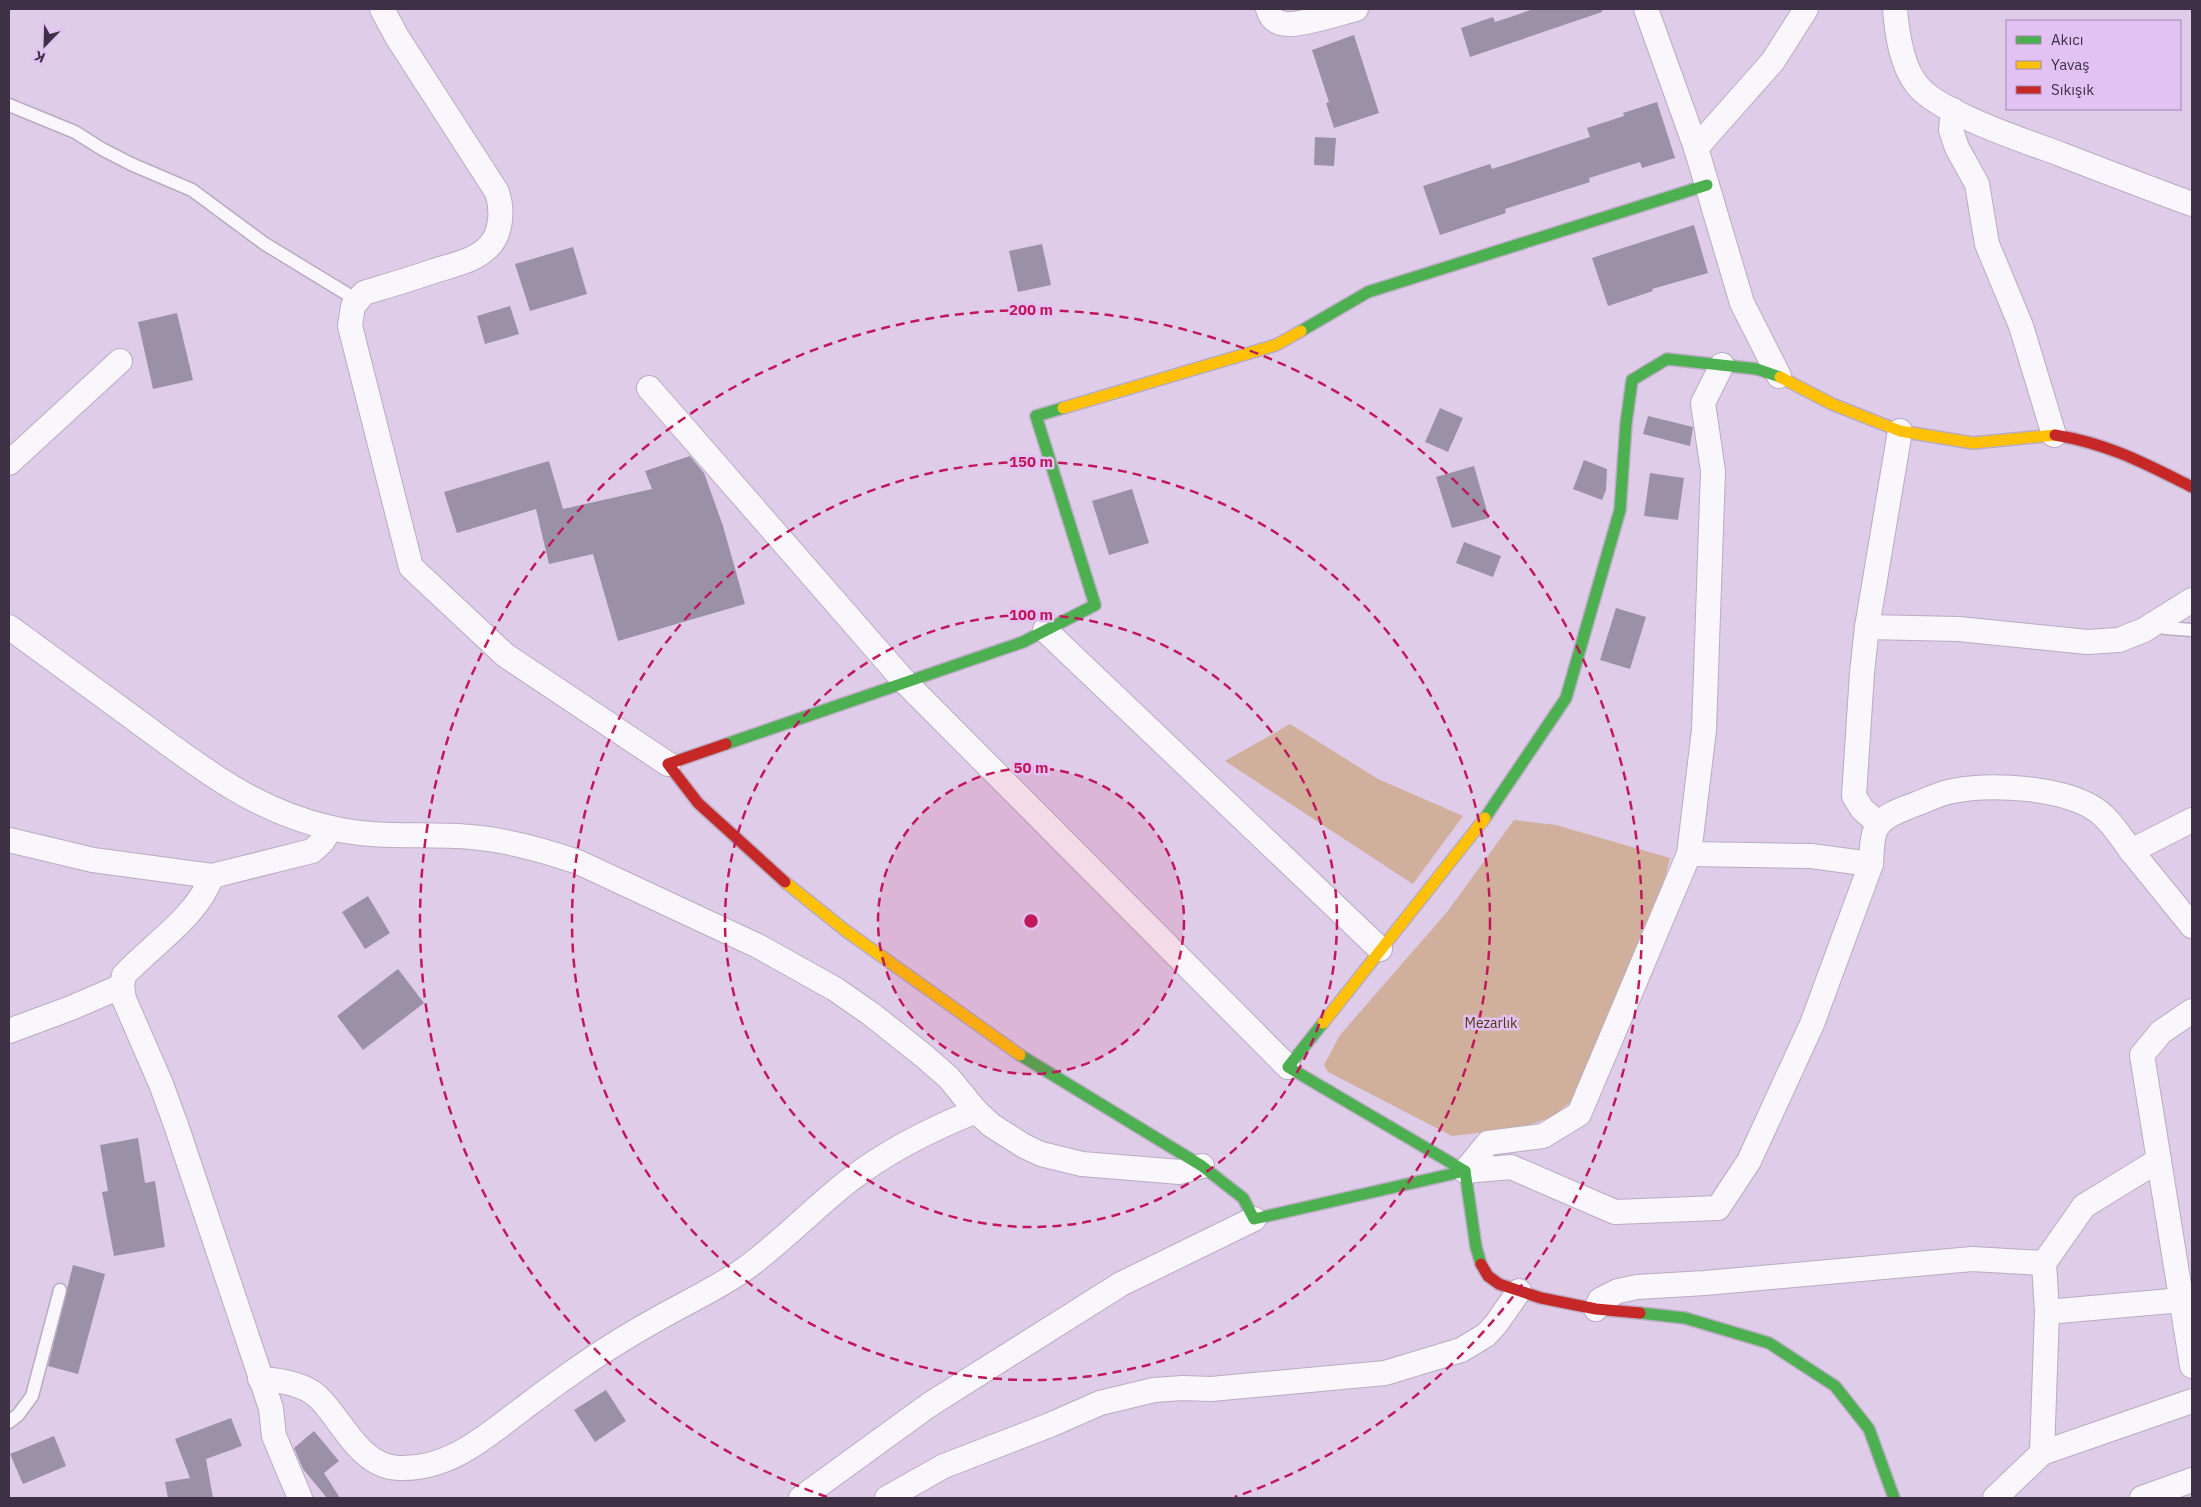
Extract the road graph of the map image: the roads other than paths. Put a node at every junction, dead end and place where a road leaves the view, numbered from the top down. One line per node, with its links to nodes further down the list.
1 (382, 9): 12 (street)
2 (1268, 9): 3 (street)
3 (1356, 9)
4 (1646, 9): 9 (street)
5 (1806, 9): 9 (street)
6 (1895, 9): 8 (street)
7 (9, 105): 12 (lane)
8 (1953, 110): 11 (street); 18 (street)
9 (1696, 148): 10 (street)
10 (1707, 185): 15 (street); 25 (street)
11 (2192, 204)
12 (357, 300): 28 (street)
13 (120, 361): 19 (street)
14 (1722, 365): 15 (street); 34 (street); 38 (street)
15 (1779, 376): 17 (street)
16 (650, 388): 27 (street)
17 (1900, 431): 18 (street); 24 (street)
18 (2054, 435): 20 (street)
19 (9, 463)
20 (2192, 487)
21 (2192, 600): 22 (street)
22 (2155, 623): 24 (street); 26 (lane)
23 (9, 627): 31 (street)
24 (1867, 627): 30 (street)
25 (1045, 630): 27 (street); 38 (street)
26 (2192, 630)
27 (905, 682): 28 (street); 42 (street)
28 (668, 764): 45 (street)
29 (2192, 820): 33 (street)
30 (1879, 824): 33 (street); 35 (street)
31 (332, 828): 36 (street); 43 (street)
32 (9, 840): 36 (street)
33 (2132, 851): 37 (street)
34 (1689, 854): 35 (street); 46 (street)
35 (1871, 864): 46 (street)
36 (212, 876): 39 (street)
37 (2192, 926)
38 (1380, 949): 42 (street)
39 (122, 986): 41 (street); 55 (street)
40 (2192, 1012): 44 (street)
41 (9, 1031)
42 (1288, 1067): 46 (street)
43 (976, 1111): 45 (street); 55 (street)
44 (2159, 1160): 48 (street); 51 (street)
45 (1202, 1166): 47 (street)
46 (1465, 1171): 47 (street); 50 (street)
47 (1254, 1219): 61 (street)
48 (2044, 1263): 52 (street); 53 (street)
49 (60, 1290): 57 (lane)
50 (1519, 1291): 52 (street); 62 (street)
51 (2182, 1300): 53 (street); 54 (street)
52 (1596, 1309): 63 (street)
53 (2047, 1312): 58 (street)
54 (2192, 1366)
55 (260, 1379): 60 (street)
56 (2192, 1401): 58 (street)
57 (9, 1422)
58 (2042, 1453): 64 (street)
59 (2192, 1480): 65 (street)
60 (300, 1498)
61 (801, 1498)
62 (887, 1498)
63 (1894, 1498)
64 (1995, 1498)
65 (2142, 1498)

